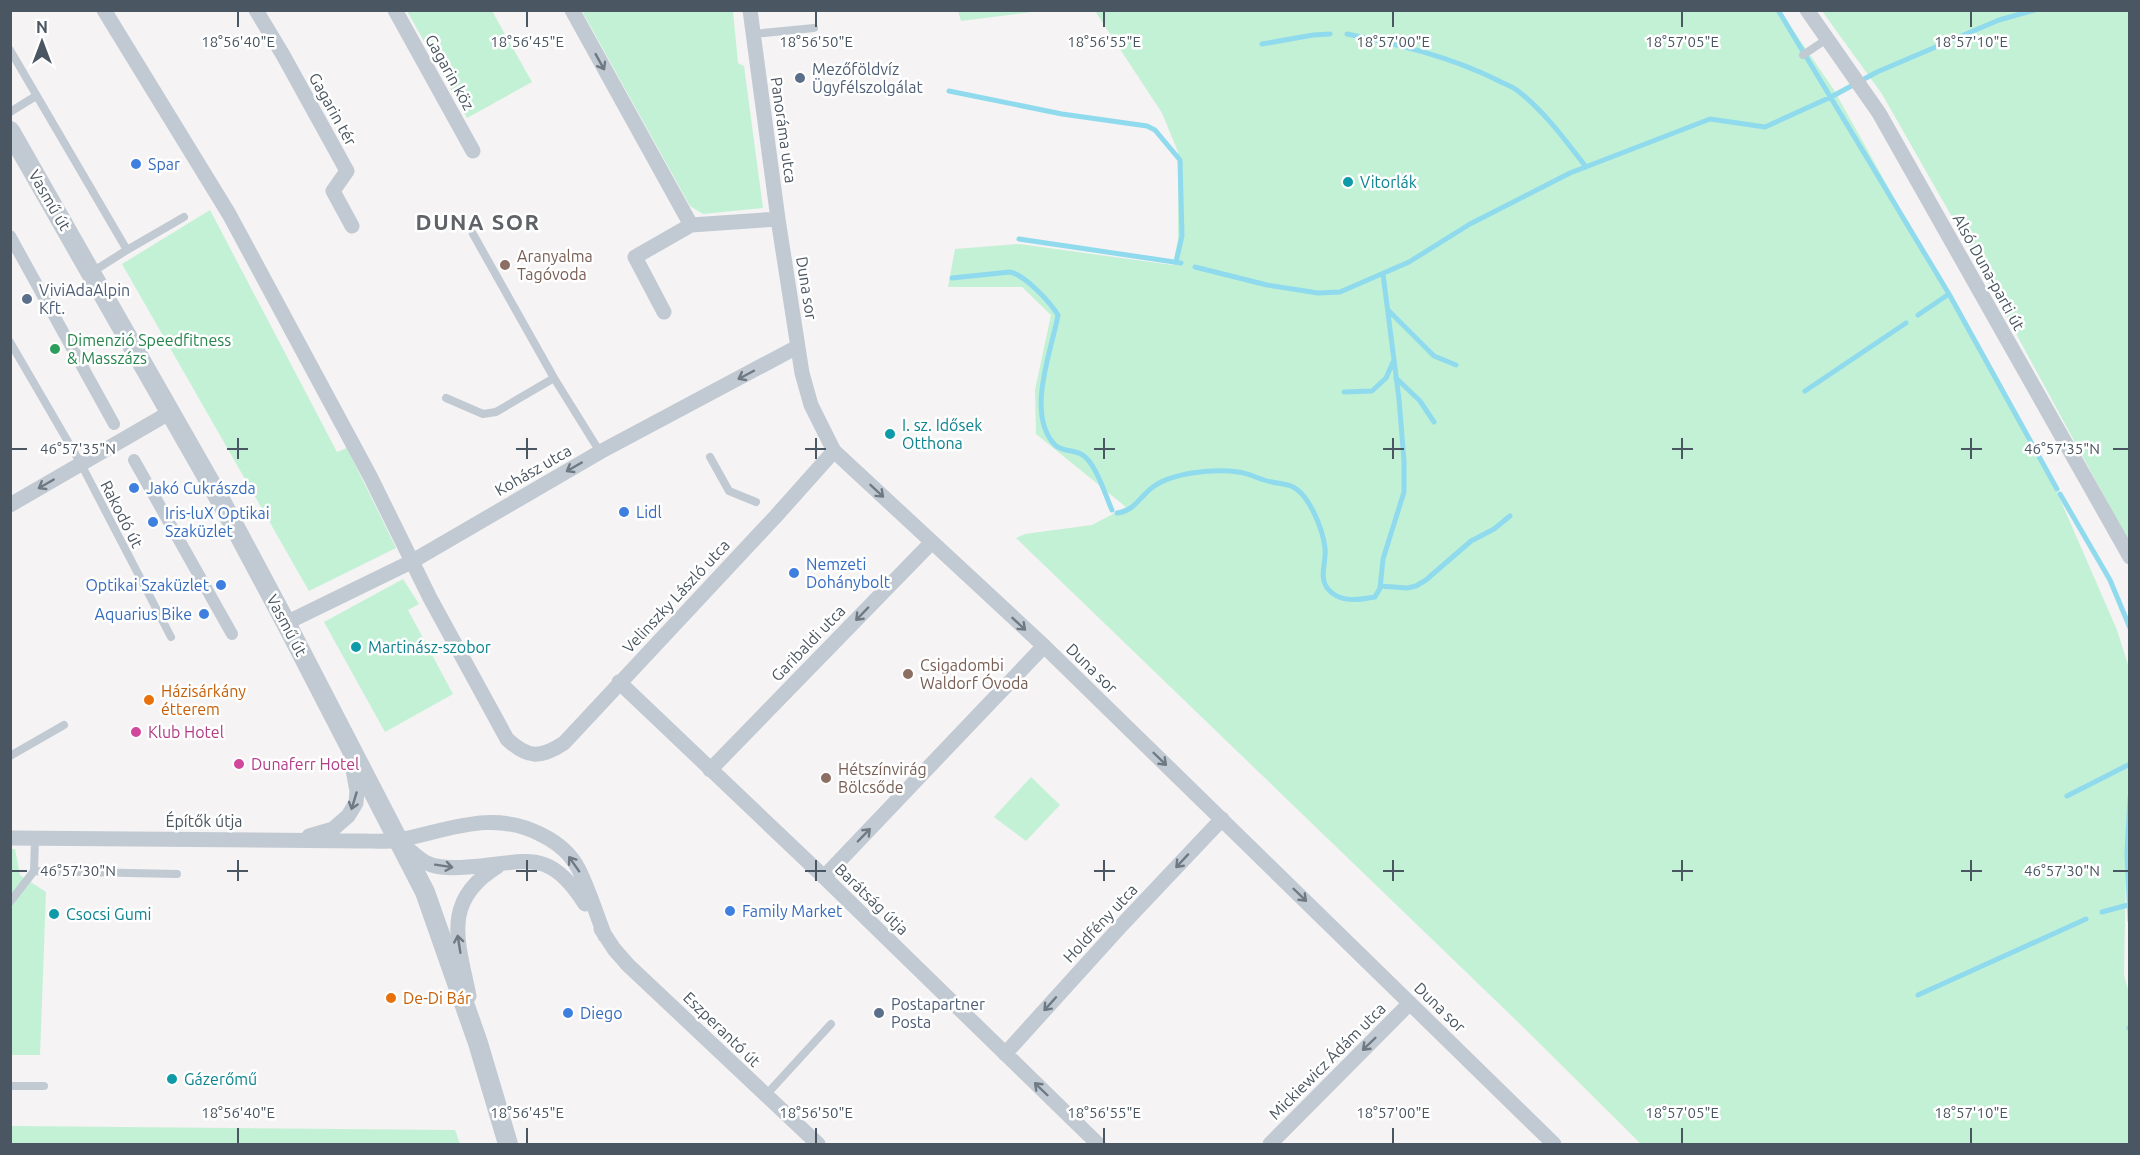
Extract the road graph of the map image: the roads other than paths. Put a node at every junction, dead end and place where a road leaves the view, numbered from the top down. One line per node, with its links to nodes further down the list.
1 (104, 10): 40 (street)
2 (256, 10): 19 (street, Gagarin tér)
3 (395, 10): 15 (street, Gagarin köz)
4 (572, 10): 18 (street, one-way to 18)
5 (750, 10): 8 (street, Panoráma utca)
6 (1807, 10): 9 (street, Alsó Duna-parti út)
7 (814, 28): 8 (lane)
8 (753, 34): 17 (street, Panoráma utca)
9 (1827, 39): 11 (lane); 39 (street, Alsó Duna-parti út)
10 (10, 50): 12 (lane)
11 (1805, 54)
12 (36, 96): 13 (lane); 22 (lane)
13 (10, 112)
14 (10, 131): 23 (street, Vasmű út)
15 (473, 151)
16 (184, 217): 22 (lane)
17 (778, 219): 18 (street); 26 (street, Duna sor)
18 (691, 225): 24 (street)
19 (352, 226)
20 (473, 234): 27 (lane)
21 (10, 236): 30 (street)
22 (128, 250): 23 (lane)
23 (92, 272): 29 (street, Vasmű út)
24 (664, 312)
25 (10, 342): 35 (lane, Rakodó út)
26 (797, 347): 31 (street, Duna sor); 32 (street, Kohász utca, one-way to 32)
27 (554, 378): 28 (lane); 32 (lane)
28 (446, 398)
29 (169, 413): 35 (street); 41 (street, Vasmű út)
30 (114, 424)
31 (834, 451): 38 (street, Duna sor, one-way to 38); 45 (street, Velinszky László utca)
32 (600, 452): 40 (street, Kohász utca, one-way to 40)
33 (710, 457): 36 (lane)
34 (134, 460): 42 (street)
35 (81, 464): 37 (street, one-way to 37); 43 (lane, Rakodó út)
36 (756, 502)
37 (10, 505)
38 (932, 542): 44 (street, Duna sor, one-way to 44); 49 (street, Garibaldi utca, one-way to 49)
39 (2130, 557)
40 (411, 562): 41 (street, Kohász utca); 45 (street, Velinszky László utca)
41 (286, 623): 47 (street, Vasmű út)
42 (231, 634)
43 (171, 637)
44 (1044, 646): 50 (street, Duna sor, one-way to 50); 58 (street, one-way to 44)
45 (619, 682): 49 (street, Barátság útja)
46 (64, 725): 48 (lane)
47 (348, 744): 53 (street, Vasmű út); 54 (street, one-way to 54)
48 (10, 756)
49 (710, 770): 58 (street, Barátság útja)
50 (1222, 819): 61 (street, Duna sor, one-way to 61); 64 (street, Holdfény utca, one-way to 64)
51 (10, 838): 52 (street, Építők útja)
52 (35, 838): 54 (street, Építők útja); 56 (lane)
53 (398, 840): 54 (street, Építők útja); 55 (street, Eszperantó út, one-way to 55); 60 (street, Eszperantó út, one-way to 53); 63 (street, Vasmű út)
54 (289, 841)
55 (499, 865): 60 (street, Eszperantó út); 63 (street, Eszperantó út, one-way to 55)
56 (34, 871): 57 (lane); 59 (lane)
57 (177, 874)
58 (824, 877): 64 (street, Barátság útja)
59 (10, 902)
60 (605, 936): 67 (street, Eszperantó út)
61 (1410, 1003): 71 (street, Mickiewicz Ádám utca, one-way to 71); 72 (street, Duna sor)
62 (831, 1024): 67 (lane)
63 (478, 1043): 68 (street, Vasmű út)
64 (1005, 1054): 70 (street, Barátság útja, one-way to 64)
65 (10, 1086): 66 (lane)
66 (44, 1086)
67 (766, 1095): 69 (street, Eszperantó út)
68 (508, 1144)
69 (818, 1144)
70 (1098, 1144)
71 (1270, 1144)
72 (1554, 1144)

